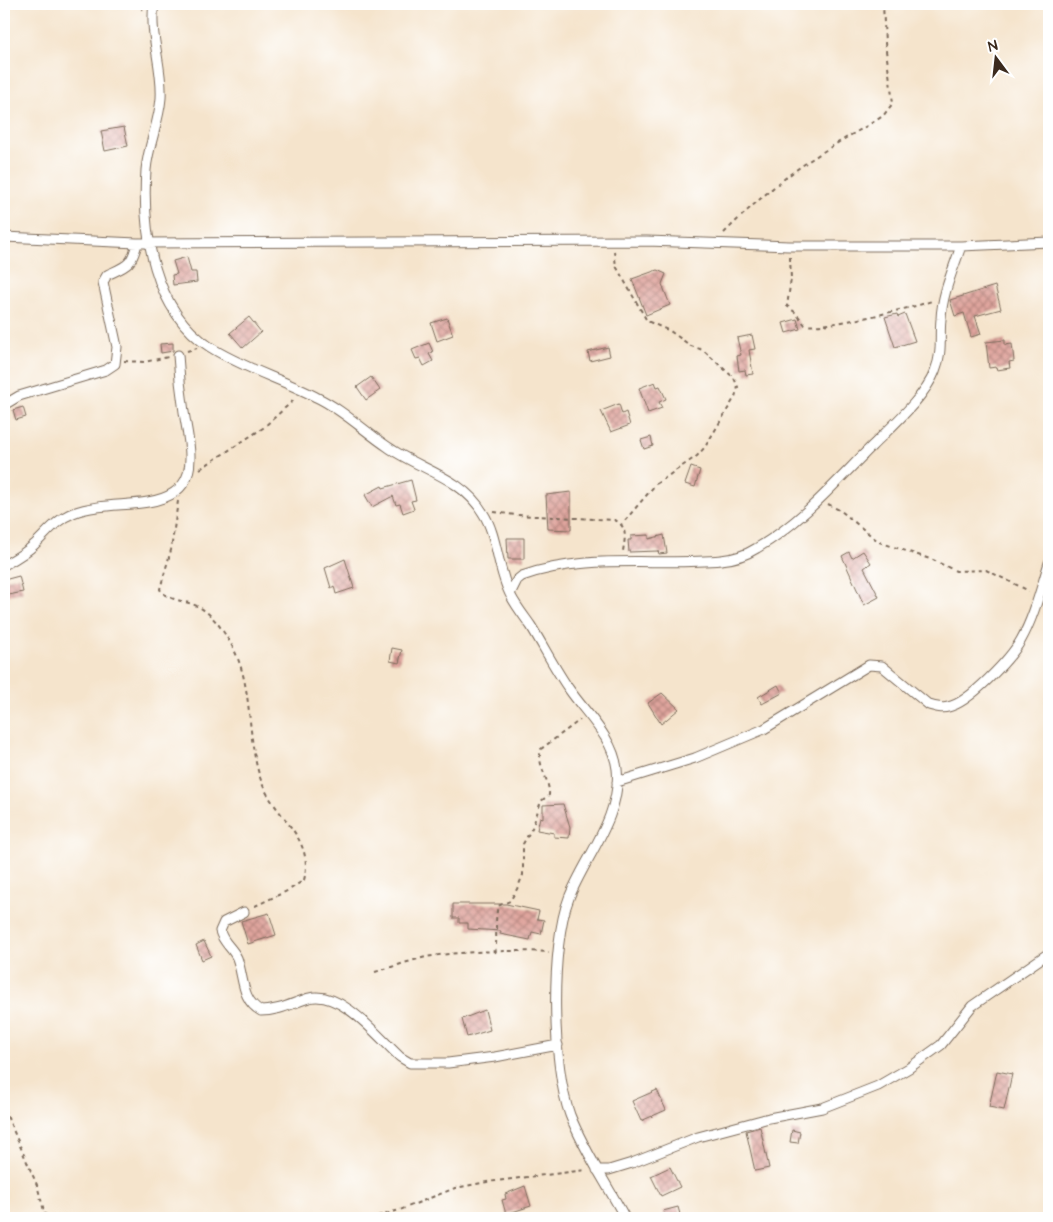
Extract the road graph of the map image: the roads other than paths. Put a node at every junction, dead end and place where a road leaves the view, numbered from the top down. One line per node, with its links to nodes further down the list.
1 (154, 4): 5 (street)
2 (4, 237): 4 (street)
3 (1049, 242): 6 (street)
4 (137, 243): 5 (street); 8 (street)
5 (148, 243): 6 (street); 11 (street)
6 (962, 246): 11 (street)
7 (178, 355): 10 (street)
8 (4, 405)
9 (1049, 563): 12 (street)
10 (4, 565)
11 (510, 594): 12 (street)
12 (617, 782): 15 (street)
13 (244, 912): 15 (street)
14 (1049, 953): 16 (street)
15 (558, 1045): 16 (street)
16 (597, 1170): 17 (street)
17 (625, 1218)

